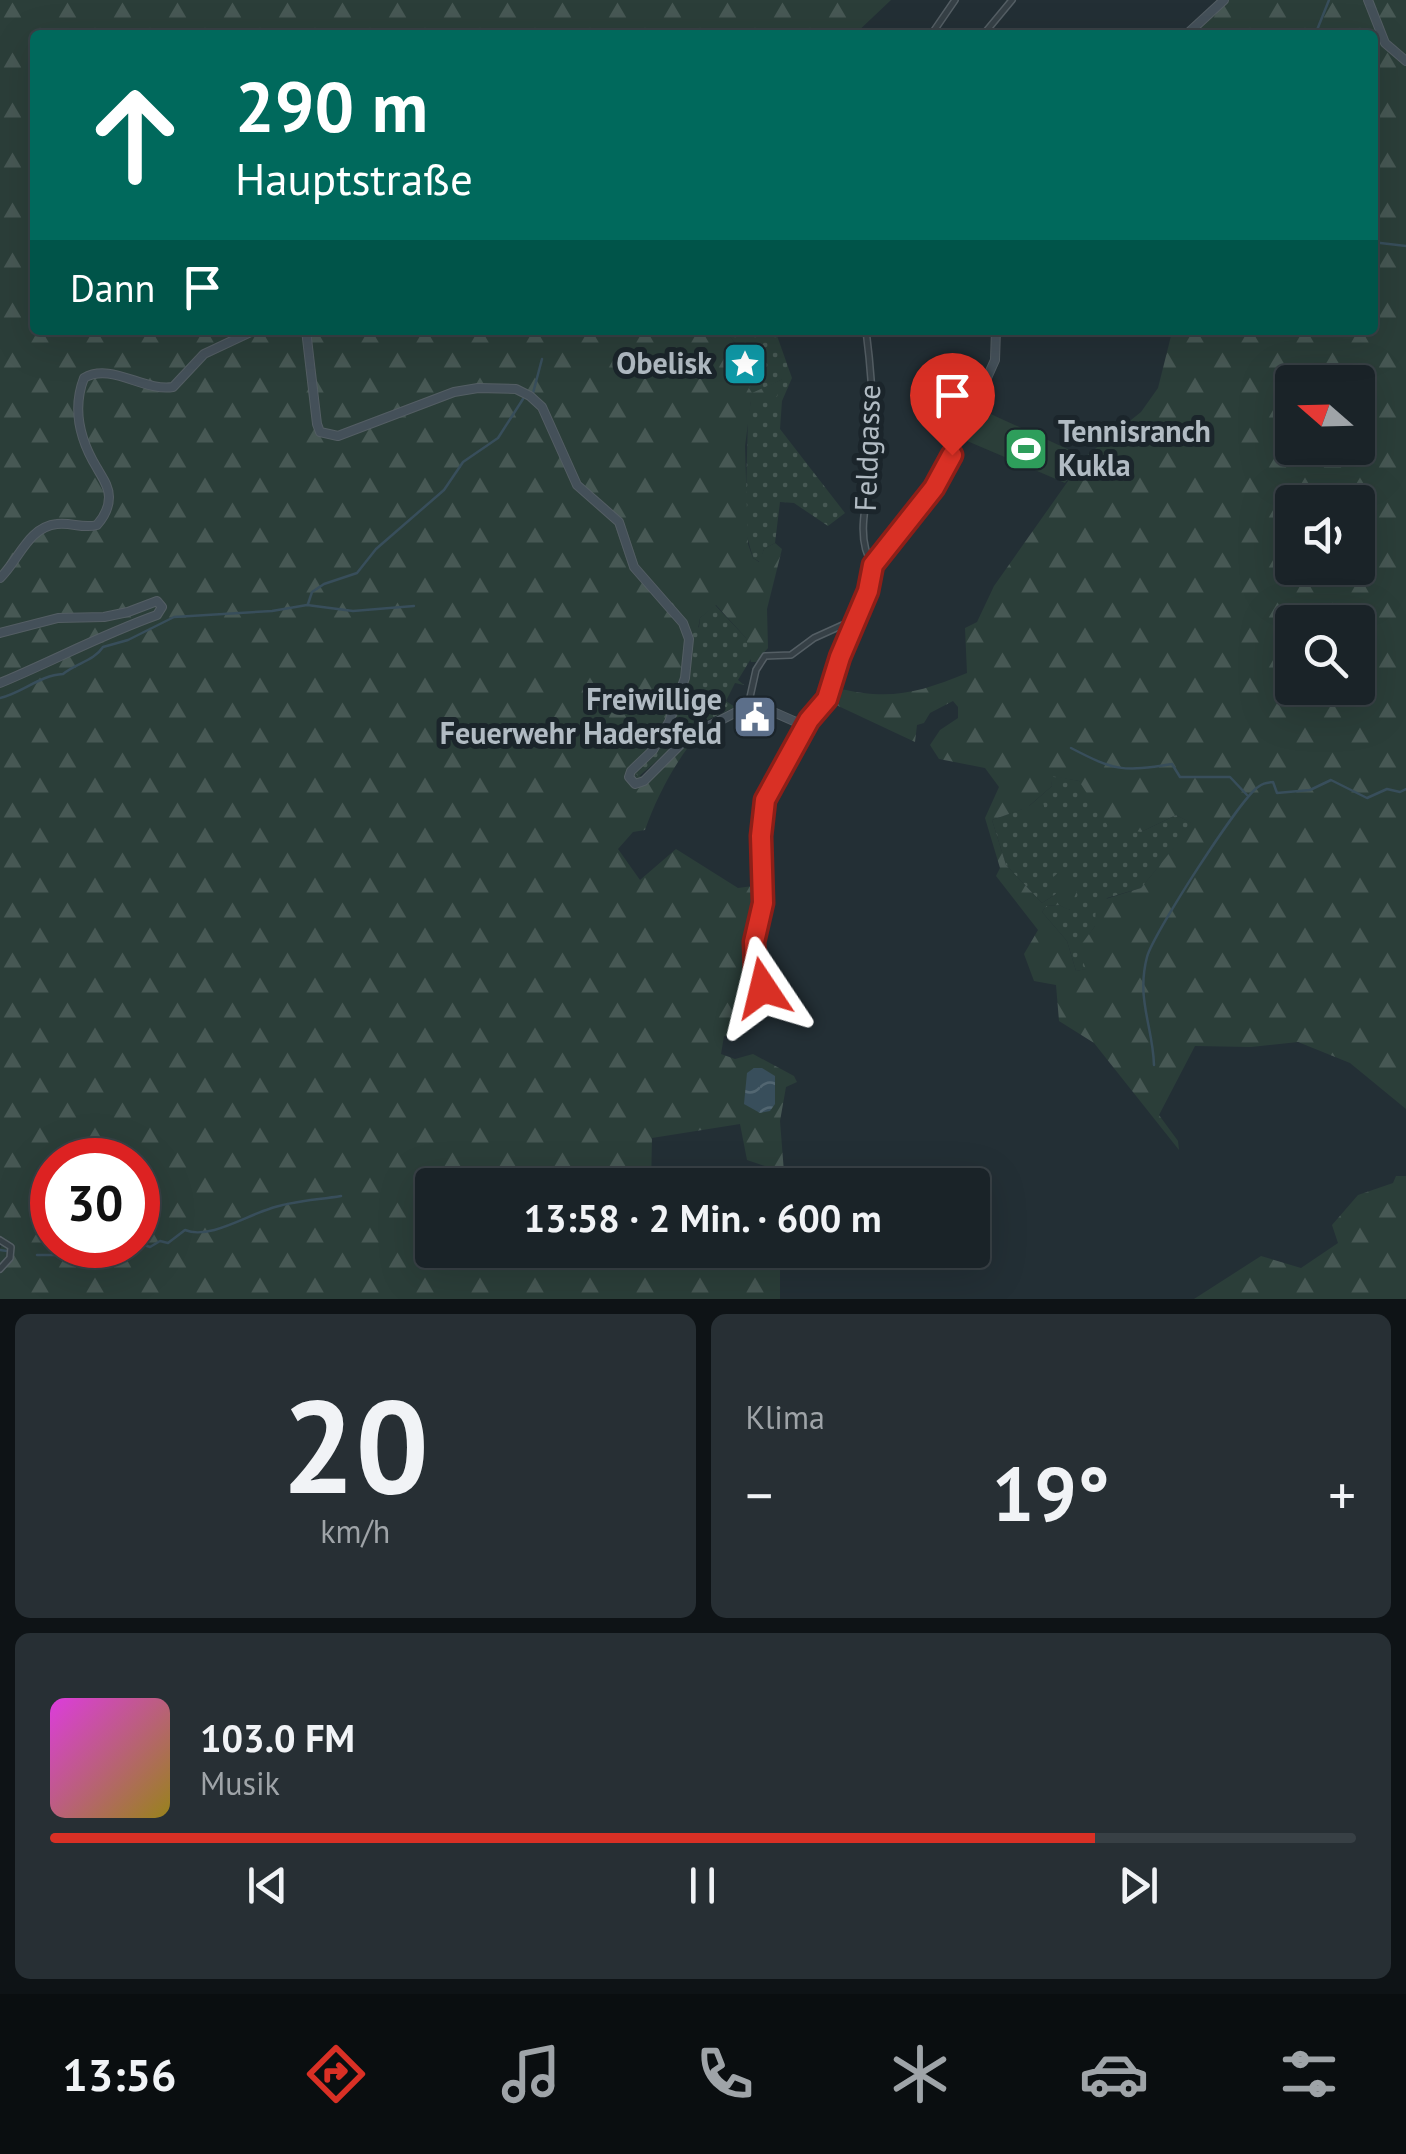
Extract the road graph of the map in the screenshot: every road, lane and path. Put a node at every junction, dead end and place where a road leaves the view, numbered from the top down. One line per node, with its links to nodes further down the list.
1 (955, 0): 5 (street)
2 (1012, 0): 6 (street)
3 (1224, 0): 7 (street)
4 (1368, 0): 8 (street)
5 (934, 30)
6 (987, 30)
7 (1191, 30)
8 (1406, 62)
9 (244, 335): 14 (street)
10 (307, 335): 18 (street)
11 (866, 335): 13 (street, Feldgasse)
12 (996, 335): 13 (street)
13 (873, 565): 15 (street)
14 (0, 578)
15 (856, 619): 18 (street); 19 (street)
16 (0, 633): 17 (street)
17 (0, 683)
18 (748, 706): 19 (street)
19 (809, 720): 20 (street)
20 (763, 988)
21 (0, 1240): 22 (street)
22 (0, 1269)

